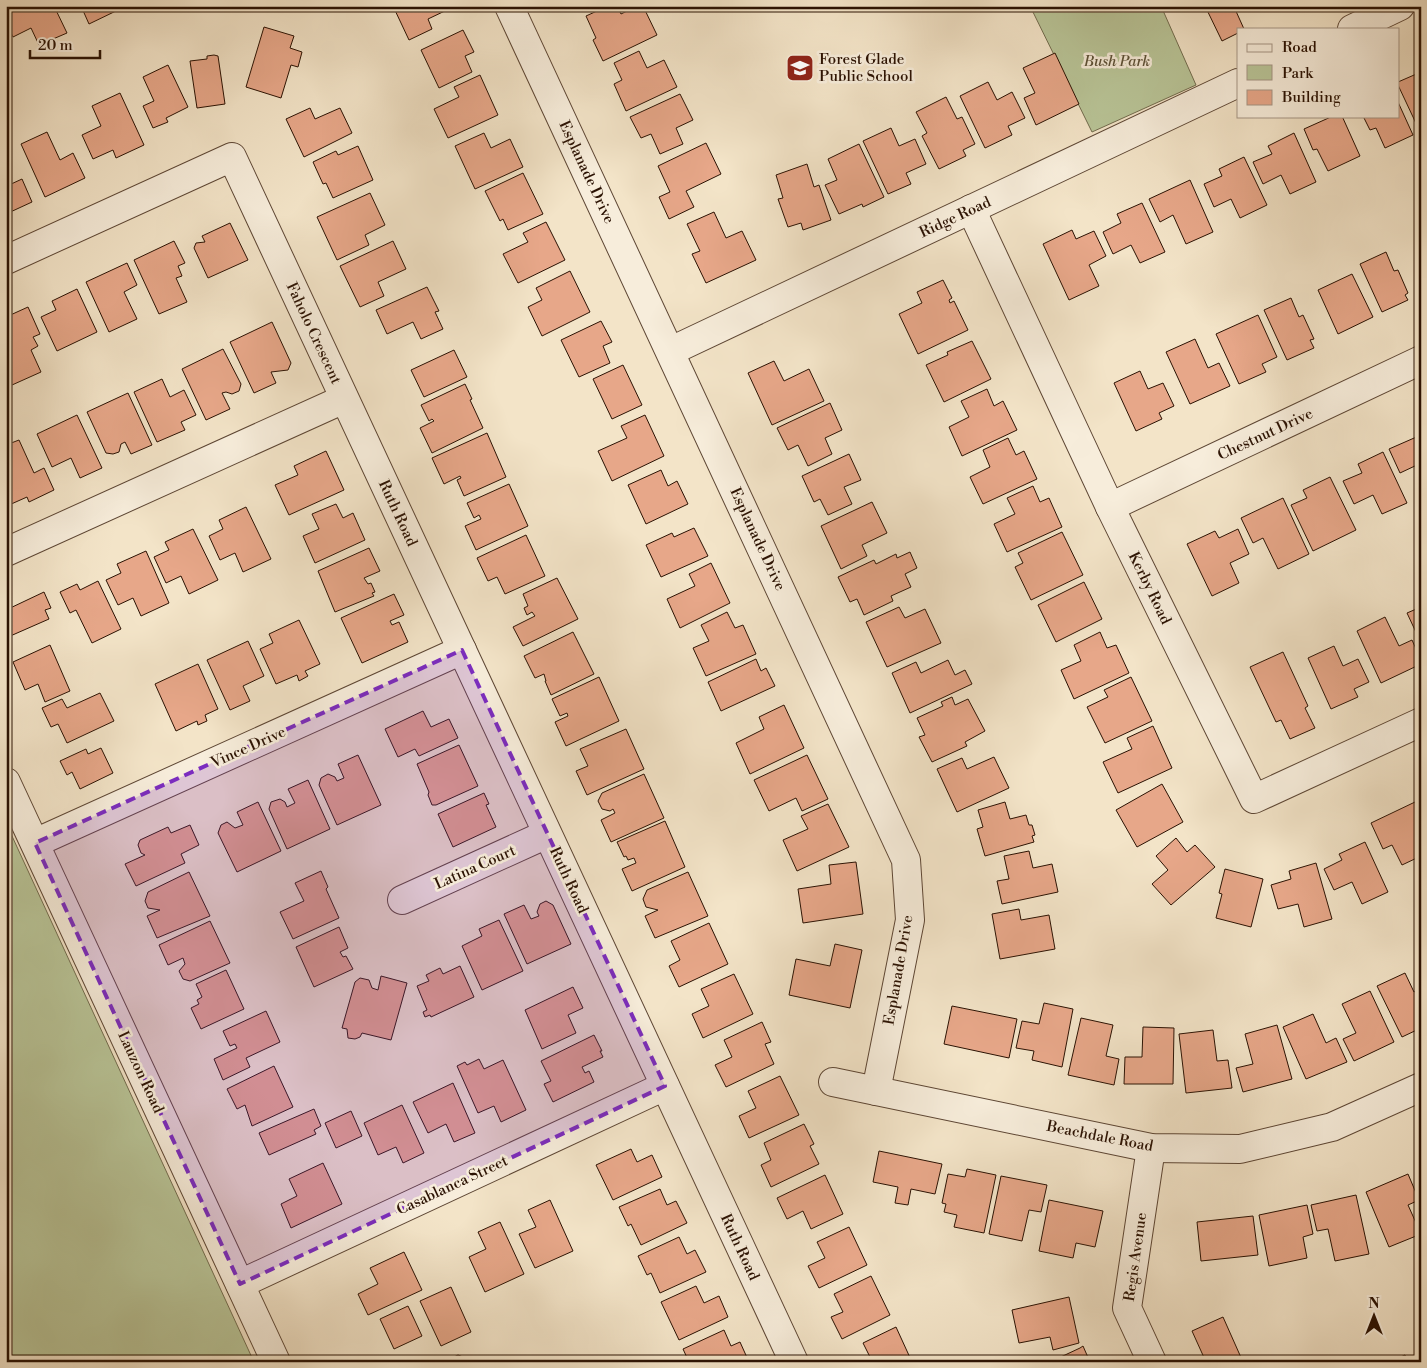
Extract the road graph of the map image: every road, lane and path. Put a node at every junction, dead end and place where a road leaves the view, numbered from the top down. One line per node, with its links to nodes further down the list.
1 (509, 6): 7 (street, Esplanade Drive)
2 (1400, 6): 3 (street)
3 (1354, 28)
4 (1237, 83): 5 (street, Ridge Road)
5 (971, 209): 7 (street, Ridge Road); 10 (street, Kerby Road)
6 (6, 260): 9 (street, Faholo Crescent)
7 (671, 351): 21 (street, Esplanade Drive)
8 (1421, 360): 10 (street, Chestnut Drive)
9 (344, 399): 11 (street, Faholo Crescent); 12 (street, Ruth Road)
10 (1110, 507): 13 (street, Kerby Road)
11 (6, 552)
12 (462, 650): 15 (street, Ruth Road); 16 (street, Vince Drive)
13 (1421, 722)
14 (6, 782): 16 (street, Lauzon Road)
15 (547, 834): 17 (street, Latina Court); 19 (street, Ruth Road)
16 (35, 843): 23 (street, Lauzon Road)
17 (402, 900)
18 (833, 1082): 21 (street, Beachdale Road)
19 (665, 1086): 23 (street, Casablanca Street); 25 (street, Ruth Road)
20 (1421, 1087): 22 (street, Beachdale Road)
21 (876, 1091): 22 (street, Beachdale Road)
22 (1151, 1148): 26 (street, Regis Avenue)
23 (240, 1284): 24 (street, Lauzon Road)
24 (276, 1362)
25 (794, 1362)
26 (1152, 1362)

